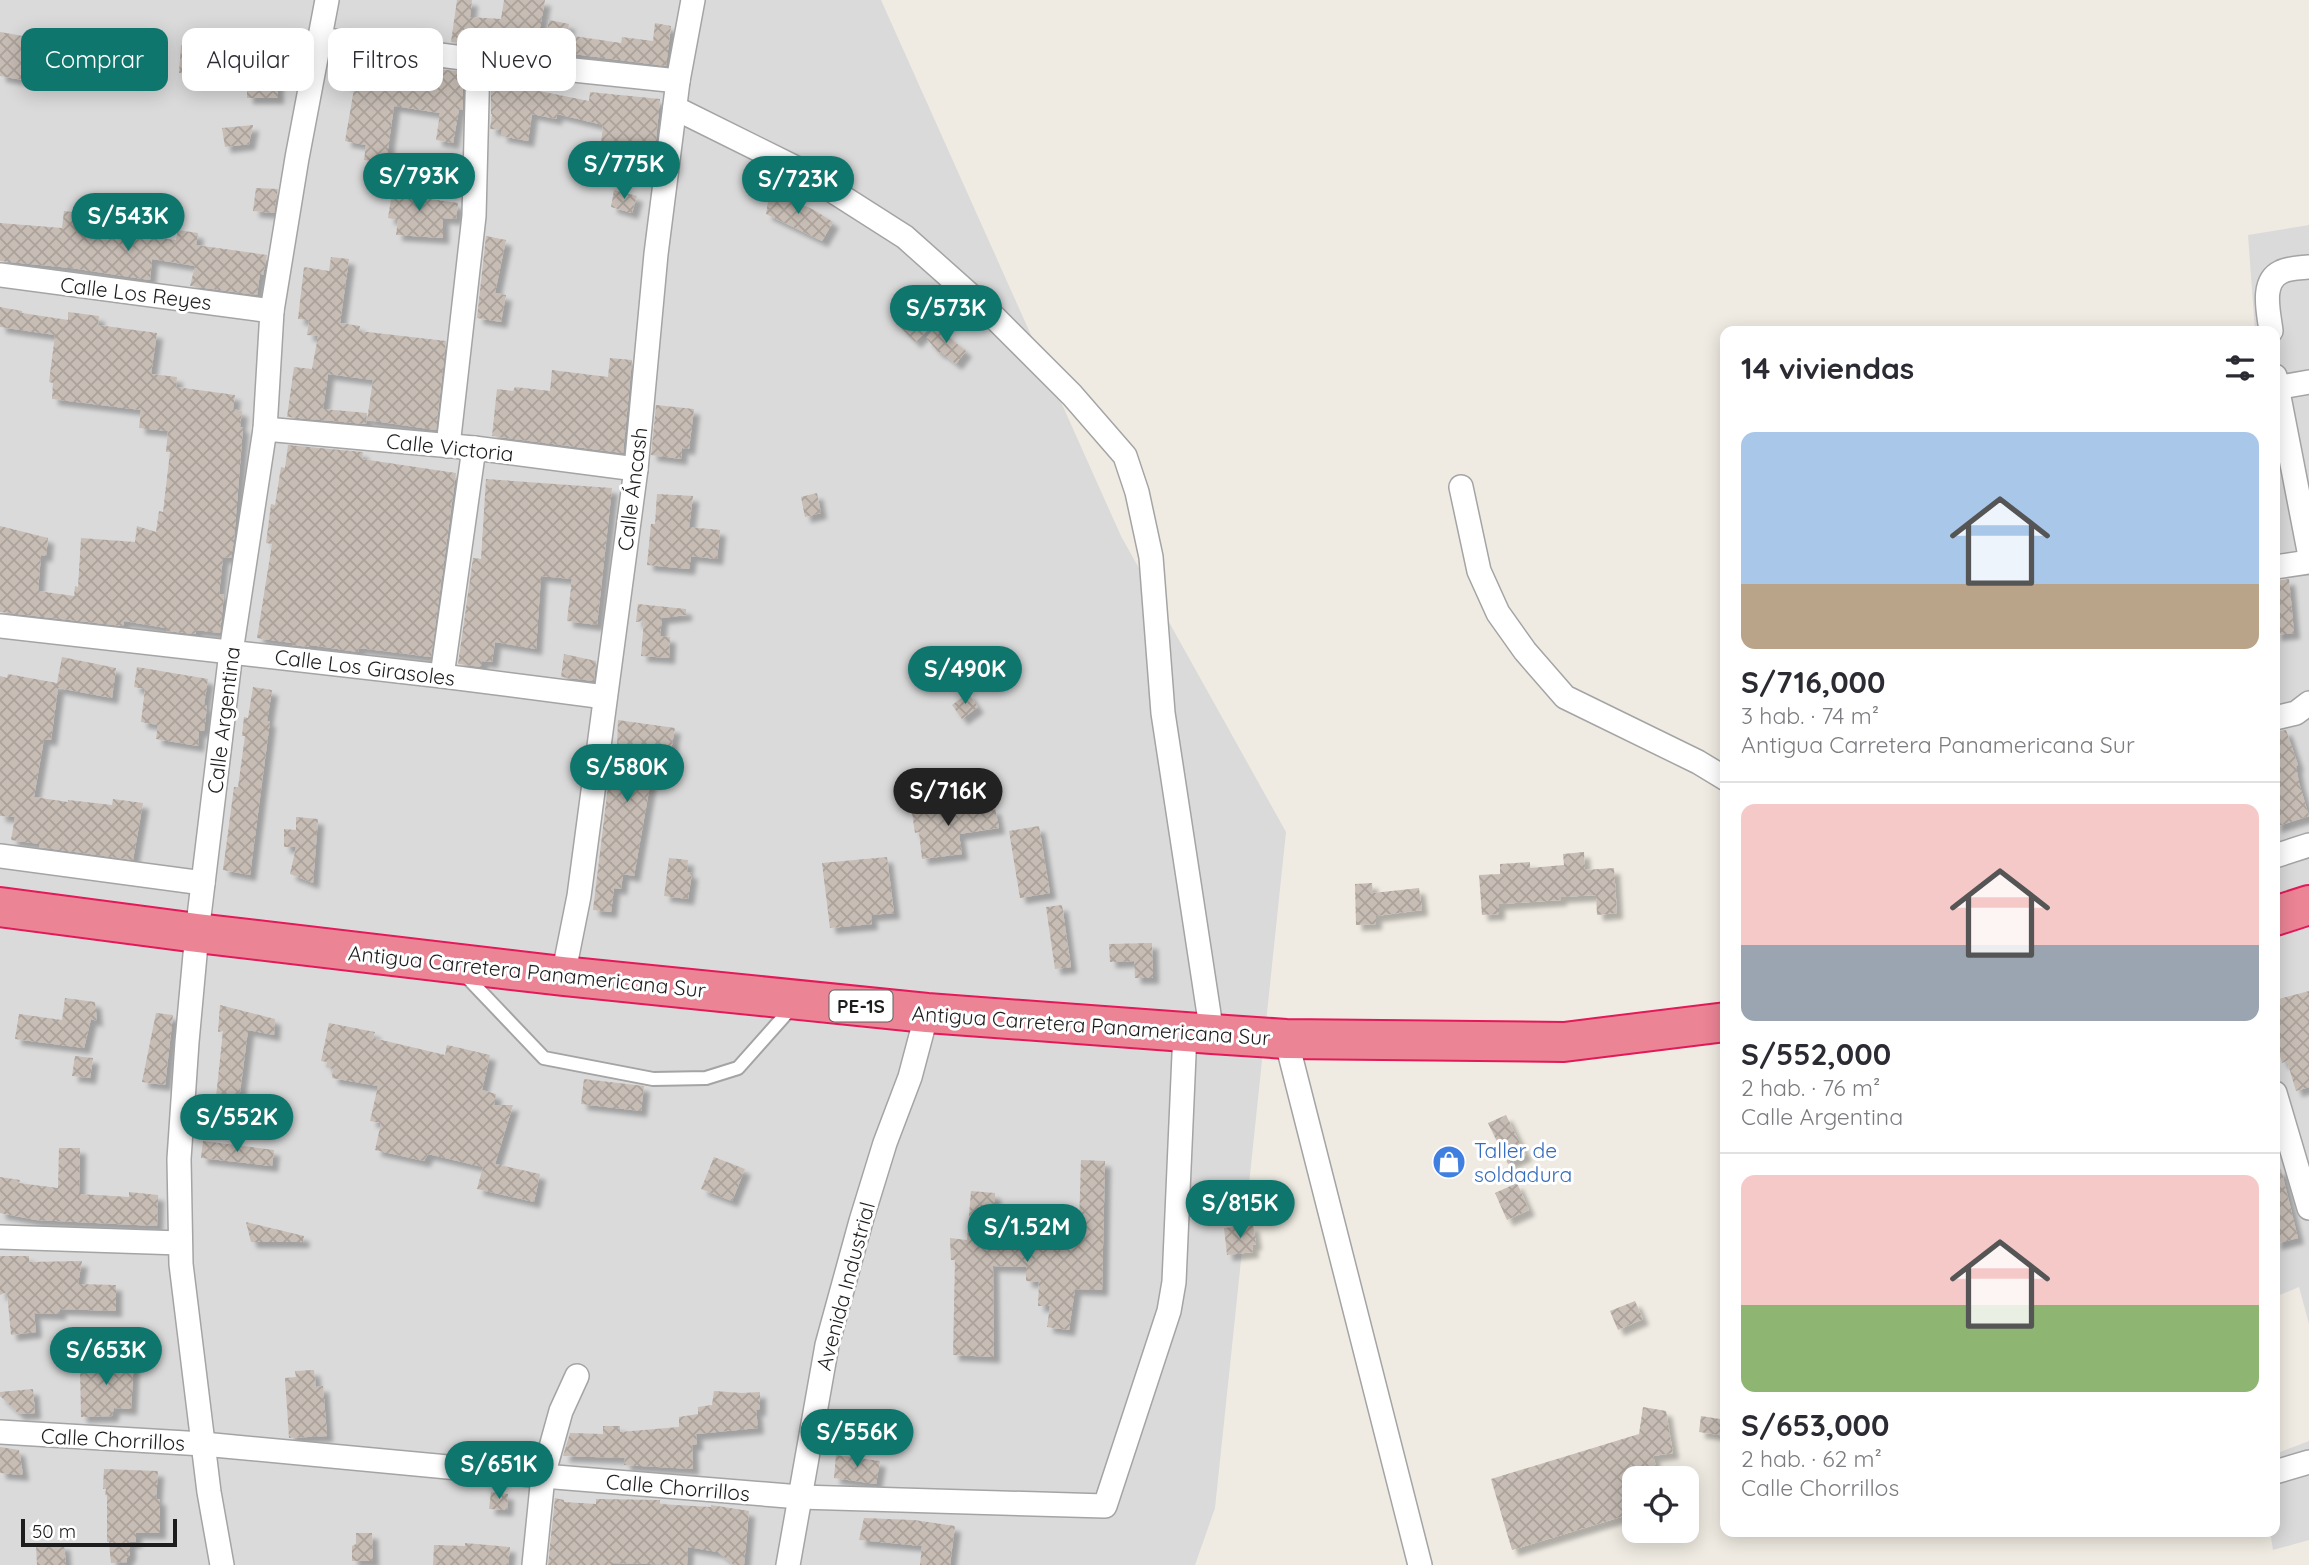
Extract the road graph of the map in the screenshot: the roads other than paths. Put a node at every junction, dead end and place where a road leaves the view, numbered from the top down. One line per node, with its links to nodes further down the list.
1 (327, 0): 3 (street, Calle Argentina)
2 (693, 0): 6 (street, Calle Áncash)
3 (318, 39): 4 (street); 11 (street, Calle Argentina)
4 (457, 57)
5 (576, 70): 6 (street)
6 (678, 81): 8 (street, Calle Áncash)
7 (477, 91): 17 (street)
8 (675, 108): 19 (street, Calle Áncash); 44 (street)
9 (2309, 267): 12 (street)
10 (0, 275): 11 (street, Calle Los Reyes)
11 (272, 311): 16 (street, Calle Argentina)
12 (2270, 326)
13 (2309, 382): 14 (street)
14 (2280, 384)
15 (2280, 409): 21 (street)
16 (265, 429): 17 (street, Calle Victoria); 25 (street, Calle Argentina)
17 (448, 446): 18 (street, Calle Victoria)
18 (474, 448): 19 (street, Calle Victoria); 26 (street)
19 (636, 469): 27 (street, Calle Áncash)
20 (1461, 487): 30 (street)
21 (2309, 551)
22 (2309, 562): 23 (street)
23 (2280, 566)
24 (0, 626): 25 (street, Calle Los Girasoles)
25 (231, 652): 26 (street, Calle Los Girasoles); 34 (street, Calle Argentina)
26 (442, 676): 27 (street, Calle Los Girasoles)
27 (605, 697): 40 (street, Calle Áncash)
28 (2309, 703): 29 (street)
29 (2280, 717)
30 (1720, 775)
31 (2309, 845): 32 (street)
32 (2280, 854)
33 (0, 856): 34 (street)
34 (203, 883): 38 (street, Calle Argentina)
35 (2309, 905): 37 (highway)
36 (0, 907): 38 (highway, Antigua Carretera Panamericana Sur / PE-1S)
37 (2280, 914)
38 (197, 933): 39 (highway, Antigua Carretera Panamericana Sur / PE-1S); 50 (street, Calle Argentina)
39 (454, 964): 40 (highway, Antigua Carretera Panamericana Sur / PE-1S); 41 (lane)
40 (563, 976): 41 (highway, Antigua Carretera Panamericana Sur / PE-1S)
41 (799, 999): 42 (highway, Antigua Carretera Panamericana Sur / PE-1S)
42 (927, 1013): 44 (highway, Antigua Carretera Panamericana Sur / PE-1S); 57 (street, Avenida Industrial)
43 (1720, 1023): 45 (highway, Antigua Carretera Panamericana Sur / PE-1S)
44 (1199, 1033): 45 (highway, Antigua Carretera Panamericana Sur / PE-1S); 57 (street, Calle Chorrillos)
45 (1286, 1039): 61 (street)
46 (2280, 1107): 47 (street)
47 (2291, 1138): 48 (street)
48 (2309, 1208)
49 (0, 1237): 50 (street)
50 (180, 1243): 53 (street, Calle Argentina)
51 (578, 1376): 56 (street)
52 (0, 1432): 53 (street, Calle Chorrillos)
53 (203, 1444): 56 (street, Calle Chorrillos); 58 (street, Calle Argentina)
54 (2309, 1462): 55 (street)
55 (2280, 1471)
56 (543, 1476): 57 (street, Calle Chorrillos); 59 (street)
57 (800, 1497): 60 (street, Avenida Industrial)
58 (222, 1565)
59 (534, 1565)
60 (788, 1565)
61 (1420, 1565)

